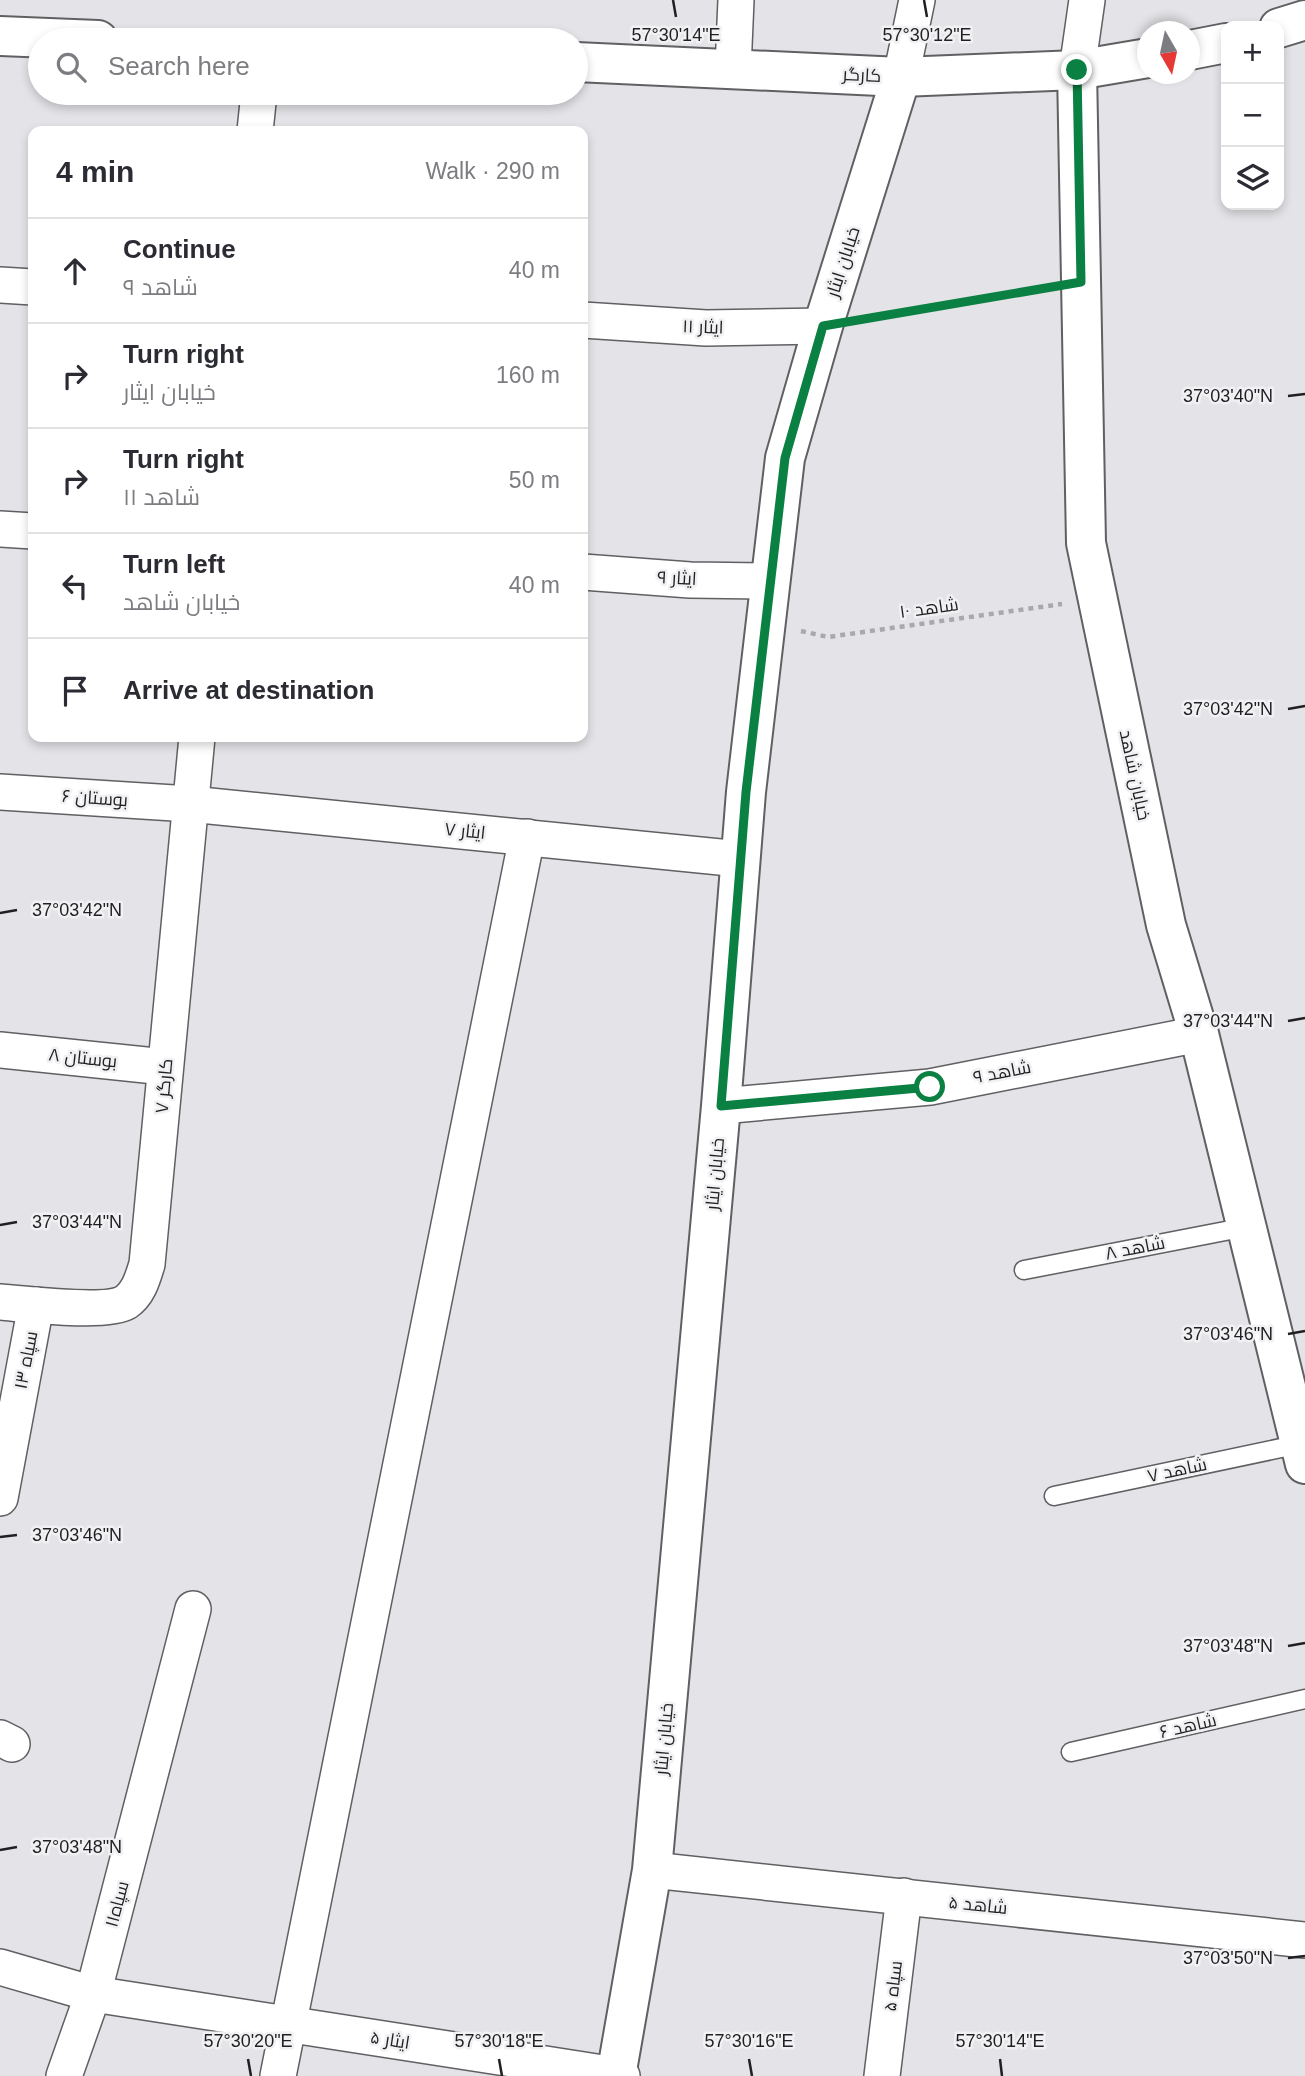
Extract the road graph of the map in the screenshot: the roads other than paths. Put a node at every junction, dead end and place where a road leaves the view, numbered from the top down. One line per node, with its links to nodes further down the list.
1 (736, 0): 12 (street)
2 (917, 0): 14 (street)
3 (1087, 0): 13 (street)
4 (1305, 20): 5 (street)
5 (1284, 26)
6 (0, 36): 7 (street)
7 (28, 37)
8 (1221, 44): 9 (street)
9 (1200, 48)
10 (1137, 60): 13 (street, کارگر)
11 (588, 63): 12 (street, کارگر)
12 (733, 69): 14 (street, کارگر)
13 (1077, 70): 14 (street, کارگر); 30 (street, خیابان شاهد)
14 (901, 77): 20 (street, خیابان ایثار)
15 (258, 105): 16 (street)
16 (256, 126)
17 (0, 285): 18 (street)
18 (28, 287)
19 (588, 320): 20 (street, ایثار ۱۱)
20 (823, 326): 24 (street, خیابان ایثار)
21 (0, 529): 22 (street)
22 (28, 531)
23 (588, 572): 24 (street, ایثار ۹)
24 (771, 581): 29 (street, خیابان ایثار)
25 (196, 742): 27 (street, کارگر ۷)
26 (0, 792): 27 (street, بوستان ۶)
27 (190, 804): 28 (street, ایثار ۷); 32 (street, کارگر ۷)
28 (527, 837): 29 (street, ایثار ۷); 49 (street)
29 (740, 859): 33 (street, خیابان ایثار)
30 (1199, 1034): 33 (street, شاهد ۹); 34 (street, خیابان شاهد)
31 (0, 1050): 32 (street, بوستان ۸)
32 (166, 1067): 37 (street, کارگر ۷)
33 (721, 1106): 44 (street, خیابان ایثار)
34 (1246, 1227): 35 (lane, شاهد ۸); 38 (street, خیابان شاهد)
35 (1024, 1270)
36 (0, 1302): 37 (street, کارگر ۷)
37 (36, 1305): 40 (street, سپاه ۱۳)
38 (1302, 1454): 39 (lane, شاهد ۷)
39 (1054, 1496)
40 (0, 1498)
41 (193, 1609): 48 (street, سپاه۱۱)
42 (1305, 1699): 43 (lane, شاهد ۶)
43 (1071, 1752)
44 (652, 1870): 45 (street, شاهد ۵); 52 (street, خیابان ایثار)
45 (904, 1896): 46 (street, شاهد ۵); 53 (street, سپاه ۵)
46 (1305, 1940)
47 (0, 1967): 48 (street, ایثار ۵)
48 (93, 1994): 49 (street, ایثار ۵); 50 (street, سپاه۱۱)
49 (288, 2024): 51 (street); 52 (street, ایثار ۵)
50 (64, 2076)
51 (278, 2076)
52 (618, 2076)
53 (882, 2076)

